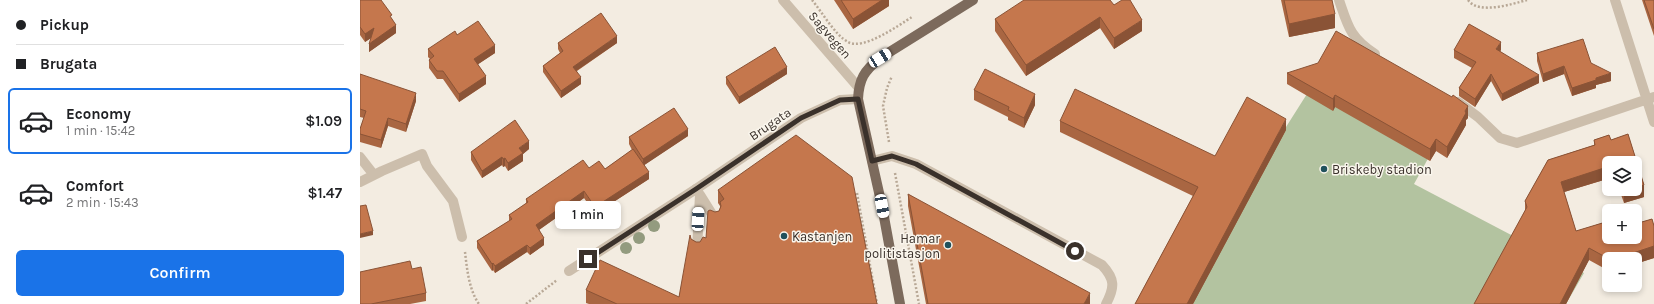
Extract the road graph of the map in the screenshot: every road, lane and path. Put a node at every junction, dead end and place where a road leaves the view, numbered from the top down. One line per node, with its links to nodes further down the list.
1 (783, 0): 11 (street, Sagvegen)
2 (812, 0): 8 (path)
3 (973, 0): 11 (main road)
4 (1339, 0): 9 (street)
5 (1468, 0): 6 (path)
6 (1527, 0)
7 (1615, 0): 13 (street)
8 (914, 16)
9 (1386, 61)
10 (892, 76): 16 (path)
11 (859, 88): 14 (main road)
12 (1447, 96): 13 (street)
13 (1651, 98): 15 (street)
14 (858, 99): 18 (main road); 21 (street, Brugata)
15 (1654, 122)
16 (892, 156): 18 (street); 31 (path); 32 (street)
17 (360, 157): 19 (street)
18 (872, 161): 30 (main road)
19 (374, 175): 20 (street); 24 (street)
20 (360, 182)
21 (698, 192): 23 (street); 25 (street); 26 (street, Brugata)
22 (857, 193): 29 (path)
23 (715, 219)
24 (462, 237): 27 (path)
25 (697, 250)
26 (569, 271): 28 (path)
27 (479, 304)
28 (526, 304)
29 (877, 304)
30 (900, 304)
31 (919, 304)
32 (1106, 304)

